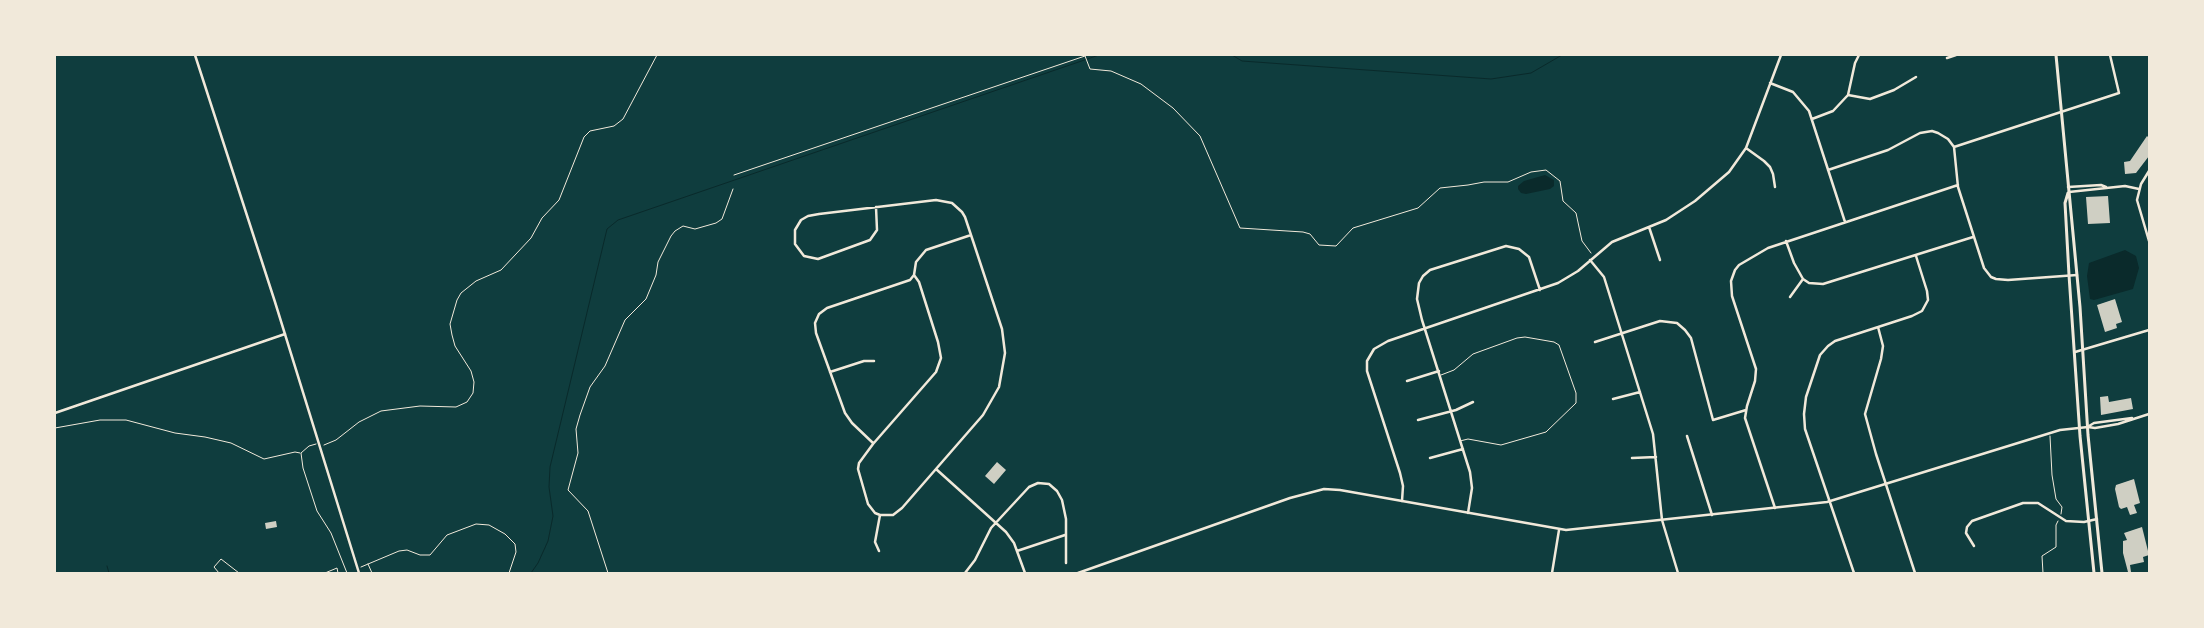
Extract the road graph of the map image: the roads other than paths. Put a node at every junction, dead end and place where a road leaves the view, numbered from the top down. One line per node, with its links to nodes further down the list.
1 (195, 55): 43 (street)
2 (1781, 55): 9 (street)
3 (1859, 55): 10 (street)
4 (1956, 55): 7 (street)
5 (2056, 55): 11 (main road)
6 (2110, 55): 11 (street)
7 (1947, 58)
8 (1916, 77): 10 (street)
9 (1770, 83): 12 (street); 14 (street)
10 (1848, 95): 12 (street)
11 (2060, 112): 13 (street); 19 (main road)
12 (1812, 119): 15 (street)
13 (1954, 147): 15 (street); 17 (street)
14 (1746, 148): 18 (street); 25 (street)
15 (1828, 170): 24 (street)
16 (2149, 171): 21 (street)
17 (1958, 185): 24 (street); 27 (street)
18 (1774, 187)
19 (2068, 187): 20 (street); 22 (main road)
20 (2106, 187): 21 (street); 22 (street)
21 (2139, 189): 29 (street)
22 (2068, 192): 34 (main road); 35 (main road)
23 (876, 207): 23 (street); 26 (street)
24 (1845, 222): 28 (street)
25 (1649, 227): 31 (street); 32 (street)
26 (971, 235): 33 (street); 69 (street)
27 (1973, 237): 30 (street); 34 (street)
28 (1786, 241): 36 (street); 56 (street)
29 (2149, 241)
30 (1916, 256): 36 (street); 39 (street)
31 (1590, 260): 37 (street); 42 (street)
32 (1660, 260)
33 (914, 275): 49 (street); 64 (street)
34 (2069, 275): 35 (street); 46 (main road)
35 (2077, 275): 45 (main road)
36 (1803, 279): 38 (street)
37 (1540, 290): 40 (street); 40 (street)
38 (1790, 297)
39 (1878, 327): 70 (street); 72 (street)
40 (1425, 328): 48 (street); 71 (street)
41 (2149, 330): 45 (street)
42 (1622, 333): 44 (street); 52 (street); 56 (street)
43 (285, 334): 57 (street); 87 (street)
44 (1596, 342)
45 (2082, 351): 46 (street); 60 (main road)
46 (2074, 352): 61 (main road)
47 (874, 361): 49 (street)
48 (1439, 370): 50 (street); 51 (street)
49 (830, 372): 64 (street)
50 (1440, 375): 55 (street); 63 (lane)
51 (1406, 382)
52 (1640, 392): 53 (street); 66 (street)
53 (1613, 399)
54 (1473, 402): 55 (street)
55 (1451, 410): 59 (street); 63 (street)
56 (1746, 410): 73 (street)
57 (55, 413)
58 (2149, 414): 60 (street)
59 (1418, 420)
60 (2088, 427): 61 (street); 77 (main road)
61 (2080, 428): 70 (street); 79 (main road)
62 (1688, 436): 76 (street)
63 (1460, 440): 65 (street)
64 (873, 444): 75 (street)
65 (1462, 449): 67 (street); 74 (street)
66 (1656, 457): 68 (street); 78 (street)
67 (1430, 458)
68 (1632, 458)
69 (936, 469): 75 (street); 80 (street)
70 (1886, 484): 72 (street); 94 (street)
71 (1402, 501): 74 (street); 90 (street)
72 (1829, 502): 73 (street); 93 (street)
73 (1775, 508): 76 (street)
74 (1468, 513): 81 (street)
75 (880, 515): 84 (street)
76 (1712, 515): 78 (street)
77 (2097, 519): 79 (street); 96 (main road)
78 (1662, 520): 81 (street); 92 (street)
79 (2090, 520): 83 (street); 95 (main road)
80 (996, 522): 82 (street); 85 (street); 88 (street)
81 (1559, 530): 91 (street)
82 (1065, 535): 85 (street); 86 (street)
83 (1974, 546)
84 (879, 551)
85 (1017, 551): 89 (street)
86 (1066, 562)
87 (359, 573)
88 (965, 573)
89 (1025, 573)
90 (1078, 573)
91 (1552, 573)
92 (1678, 573)
93 (1854, 573)
94 (1915, 573)
95 (2094, 573)
96 (2102, 573)

